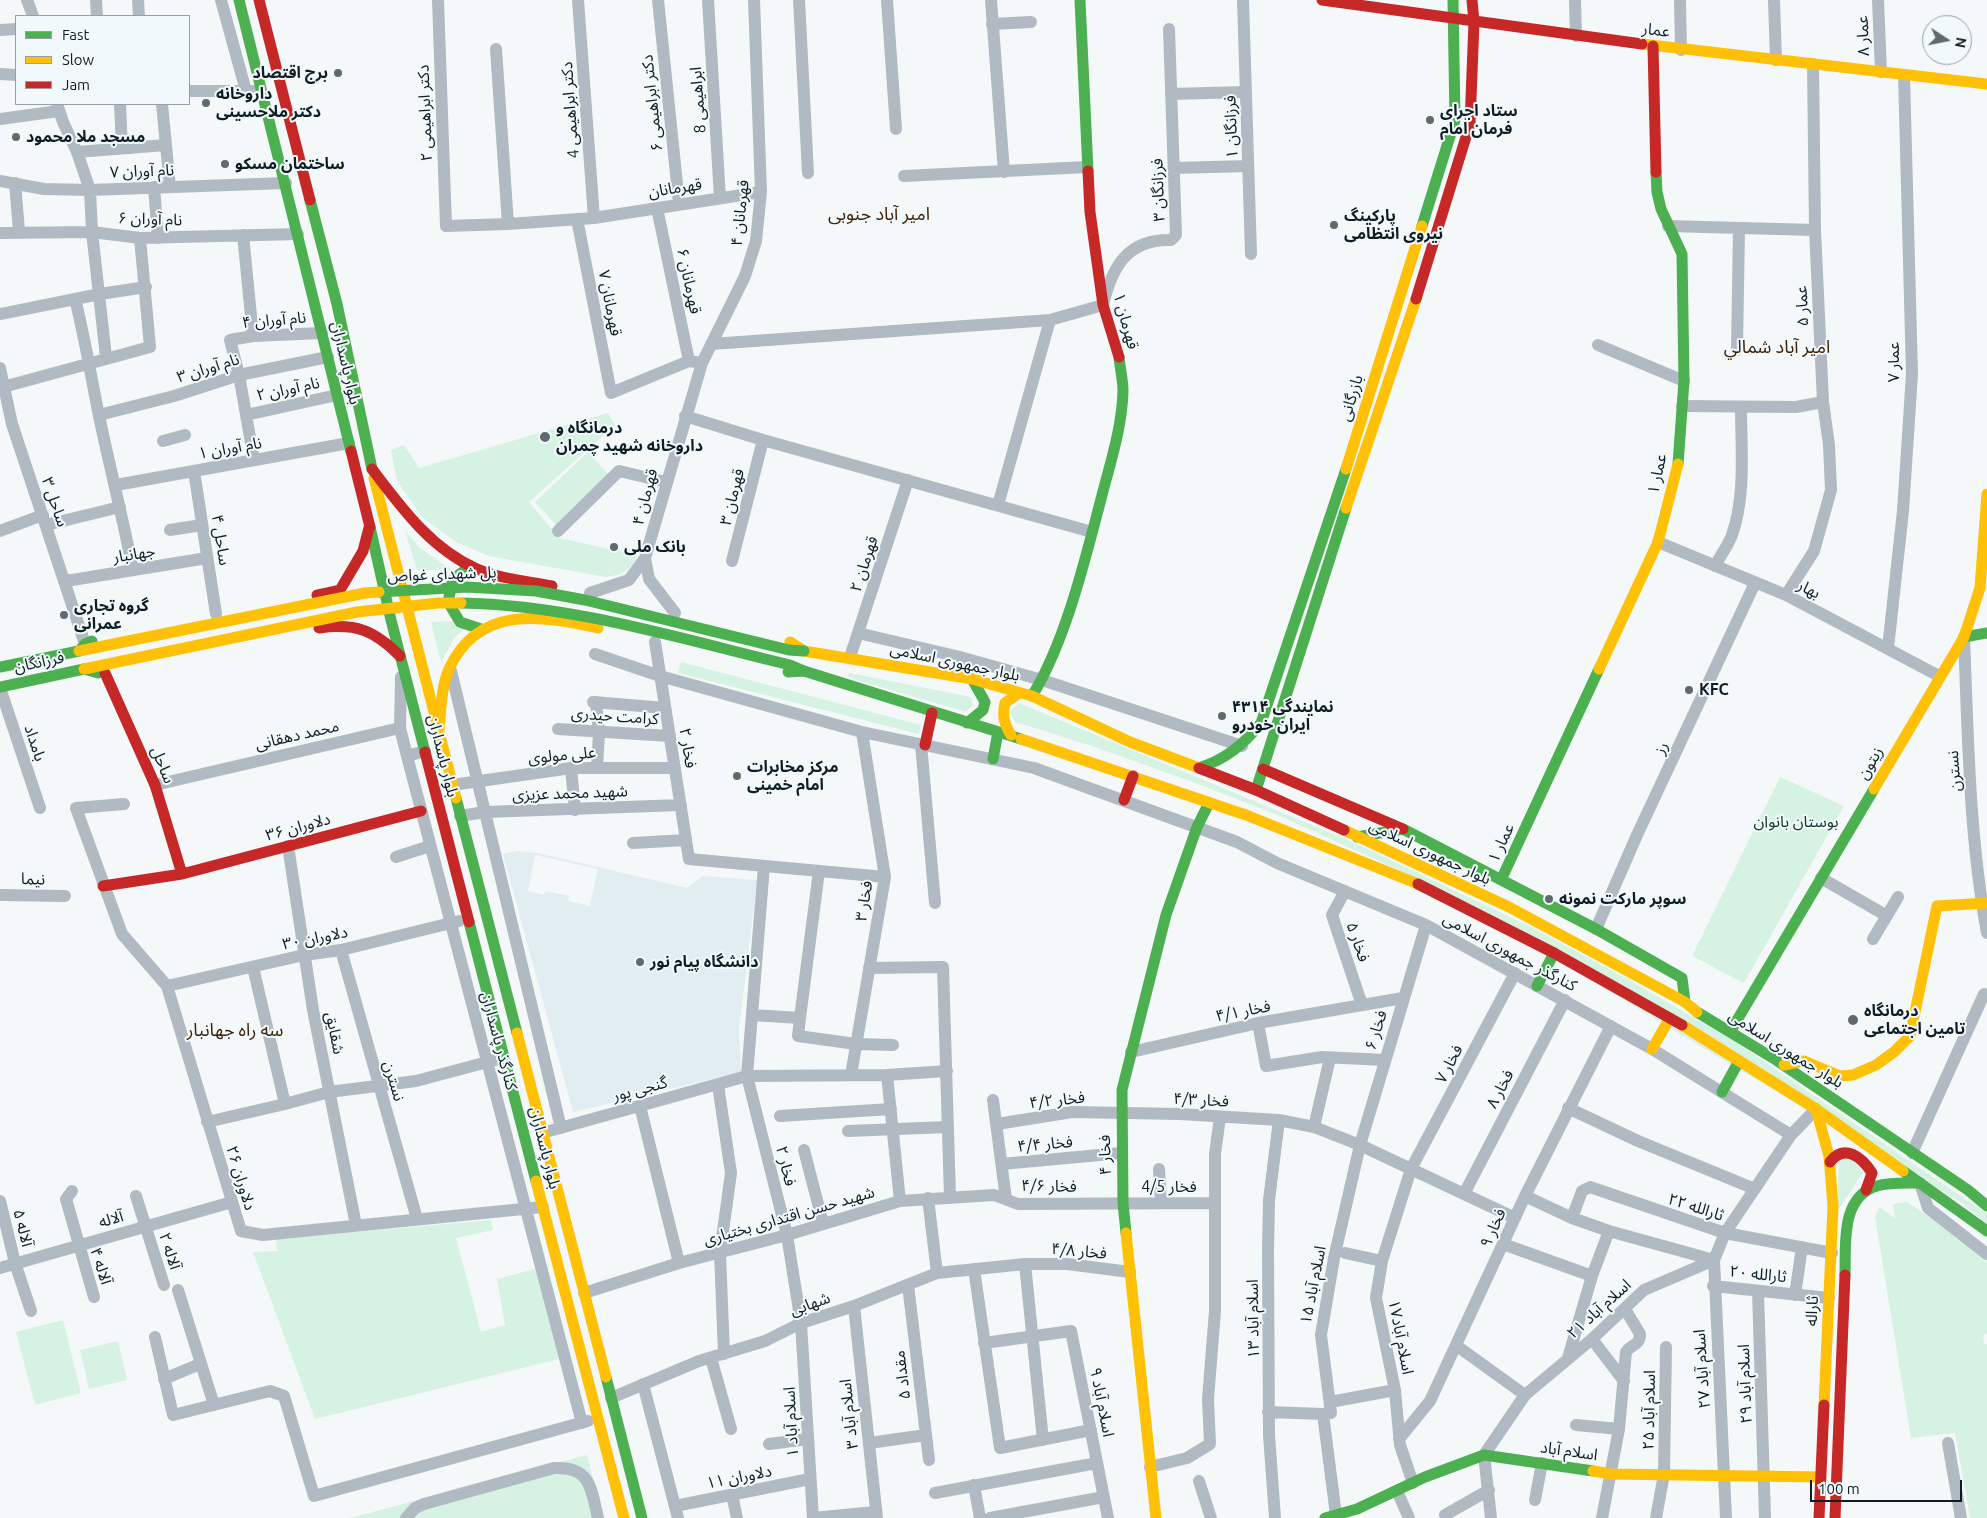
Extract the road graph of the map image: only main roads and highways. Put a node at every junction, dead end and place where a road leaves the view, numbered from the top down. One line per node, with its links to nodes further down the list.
1 (239, 0): 14 (main road, بلوار پاسداران)
2 (259, 0): 12 (main road, بلوار پاسداران)
3 (1080, 0): 35 (main road, قهرمان ۱)
4 (1322, 0): 7 (main road, عمار)
5 (1453, 0): 8 (main road, بازرگانی)
6 (1472, 0): 9 (main road, بازرگانی)
7 (1336, 1): 8 (main road, عمار)
8 (1455, 19): 9 (main road, عمار); 16 (main road, بازرگانی)
9 (1474, 22): 10 (main road, عمار); 17 (main road, بازرگانی)
10 (1652, 46): 11 (main road, عمار); 55 (main road, عمار ۱)
11 (1987, 84)
12 (372, 469): 15 (main road); 39 (main road, بلوار پاسداران)
13 (1987, 494): 18 (main road, زیتون)
14 (370, 527): 19 (main road); 27 (main road, بلوار پاسداران)
15 (471, 566): 22 (main road); 26 (main road)
16 (1309, 579): 17 (main road); 38 (main road, بازرگانی)
17 (1322, 583): 40 (main road, بازرگانی)
18 (1980, 588): 20 (main road); 24 (main road, زیتون)
19 (340, 590): 21 (main road); 25 (main road)
20 (1987, 598)
21 (344, 624): 27 (main road); 31 (main road)
22 (481, 629): 30 (main road); 39 (main road)
23 (1987, 632): 24 (main road)
24 (1964, 637): 62 (main road, زیتون)
25 (82, 648): 26 (main road, پل شهدای غواص, bridge); 28 (main road, فرزانگان)
26 (804, 651): 32 (main road, بلوار جمهوری اسلامی)
27 (401, 657): 76 (main road, بلوار پاسداران)
28 (0, 668)
29 (84, 669): 30 (main road, پل شهدای غواص, bridge); 31 (main road); 33 (main road, فرزانگان)
30 (804, 671): 36 (main road, بلوار جمهوری اسلامی)
31 (105, 673): 54 (main road, ساحل)
32 (972, 680): 34 (main road, بلوار جمهوری اسلامی); 37 (main road)
33 (0, 688)
34 (1019, 693): 35 (main road, بلوار جمهوری اسلامی); 42 (main road)
35 (1032, 696): 45 (main road, بلوار جمهوری اسلامی)
36 (932, 713): 37 (main road, بلوار جمهوری اسلامی); 43 (main road)
37 (967, 723): 41 (main road, بلوار جمهوری اسلامی)
38 (1261, 723): 40 (main road); 45 (main road, بازرگانی)
39 (438, 730): 77 (main road, بلوار پاسداران)
40 (1275, 731): 46 (main road, بازرگانی)
41 (998, 732): 42 (main road, بلوار جمهوری اسلامی); 44 (main road)
42 (1011, 735): 47 (main road, بلوار جمهوری اسلامی)
43 (923, 744)
44 (993, 759)
45 (1199, 768): 48 (main road, بلوار جمهوری اسلامی)
46 (1262, 769): 48 (main road, بازرگانی); 52 (main road)
47 (1133, 776): 49 (main road); 50 (main road, بلوار جمهوری اسلامی)
48 (1256, 790): 53 (main road, بلوار جمهوری اسلامی)
49 (1124, 800)
50 (1208, 803): 58 (main road, بلوار جمهوری اسلامی); 78 (main road, فخار ۴)
51 (421, 811): 54 (main road, دلاوران ۳۶)
52 (1403, 829): 53 (main road); 55 (main road)
53 (1358, 837): 60 (main road, بلوار جمهوری اسلامی)
54 (182, 874): 56 (main road, دلاوران ۳۶)
55 (1501, 880): 60 (main road)
56 (103, 886)
57 (1984, 903): 65 (main road)
58 (1554, 953): 59 (main road); 61 (main road, بلوار جمهوری اسلامی)
59 (1537, 986)
60 (1685, 1002): 62 (main road, بلوار جمهوری اسلامی)
61 (1670, 1018): 63 (main road); 64 (main road, بلوار جمهوری اسلامی)
62 (1730, 1032): 65 (main road, بلوار جمهوری اسلامی)
63 (1652, 1049)
64 (1740, 1061): 66 (main road); 67 (main road, بلوار جمهوری اسلامی)
65 (1784, 1065): 71 (main road, بلوار جمهوری اسلامی)
66 (1722, 1092)
67 (1816, 1109): 68 (main road, ثاراله); 69 (main road, بلوار جمهوری اسلامی)
68 (1830, 1162): 70 (main road); 73 (main road, ثاراله)
69 (1920, 1183): 70 (main road); 72 (main road, بلوار جمهوری اسلامی)
70 (1866, 1190): 80 (main road, ثاراله)
71 (1987, 1206)
72 (1987, 1231)
73 (1821, 1477): 74 (main road, اسلام آباد); 79 (main road, ثاراله)
74 (1359, 1514): 75 (main road, اسلام آباد)
75 (1330, 1516)
76 (624, 1518)
77 (642, 1518)
78 (1156, 1518)
79 (1820, 1518)
80 (1835, 1518)

